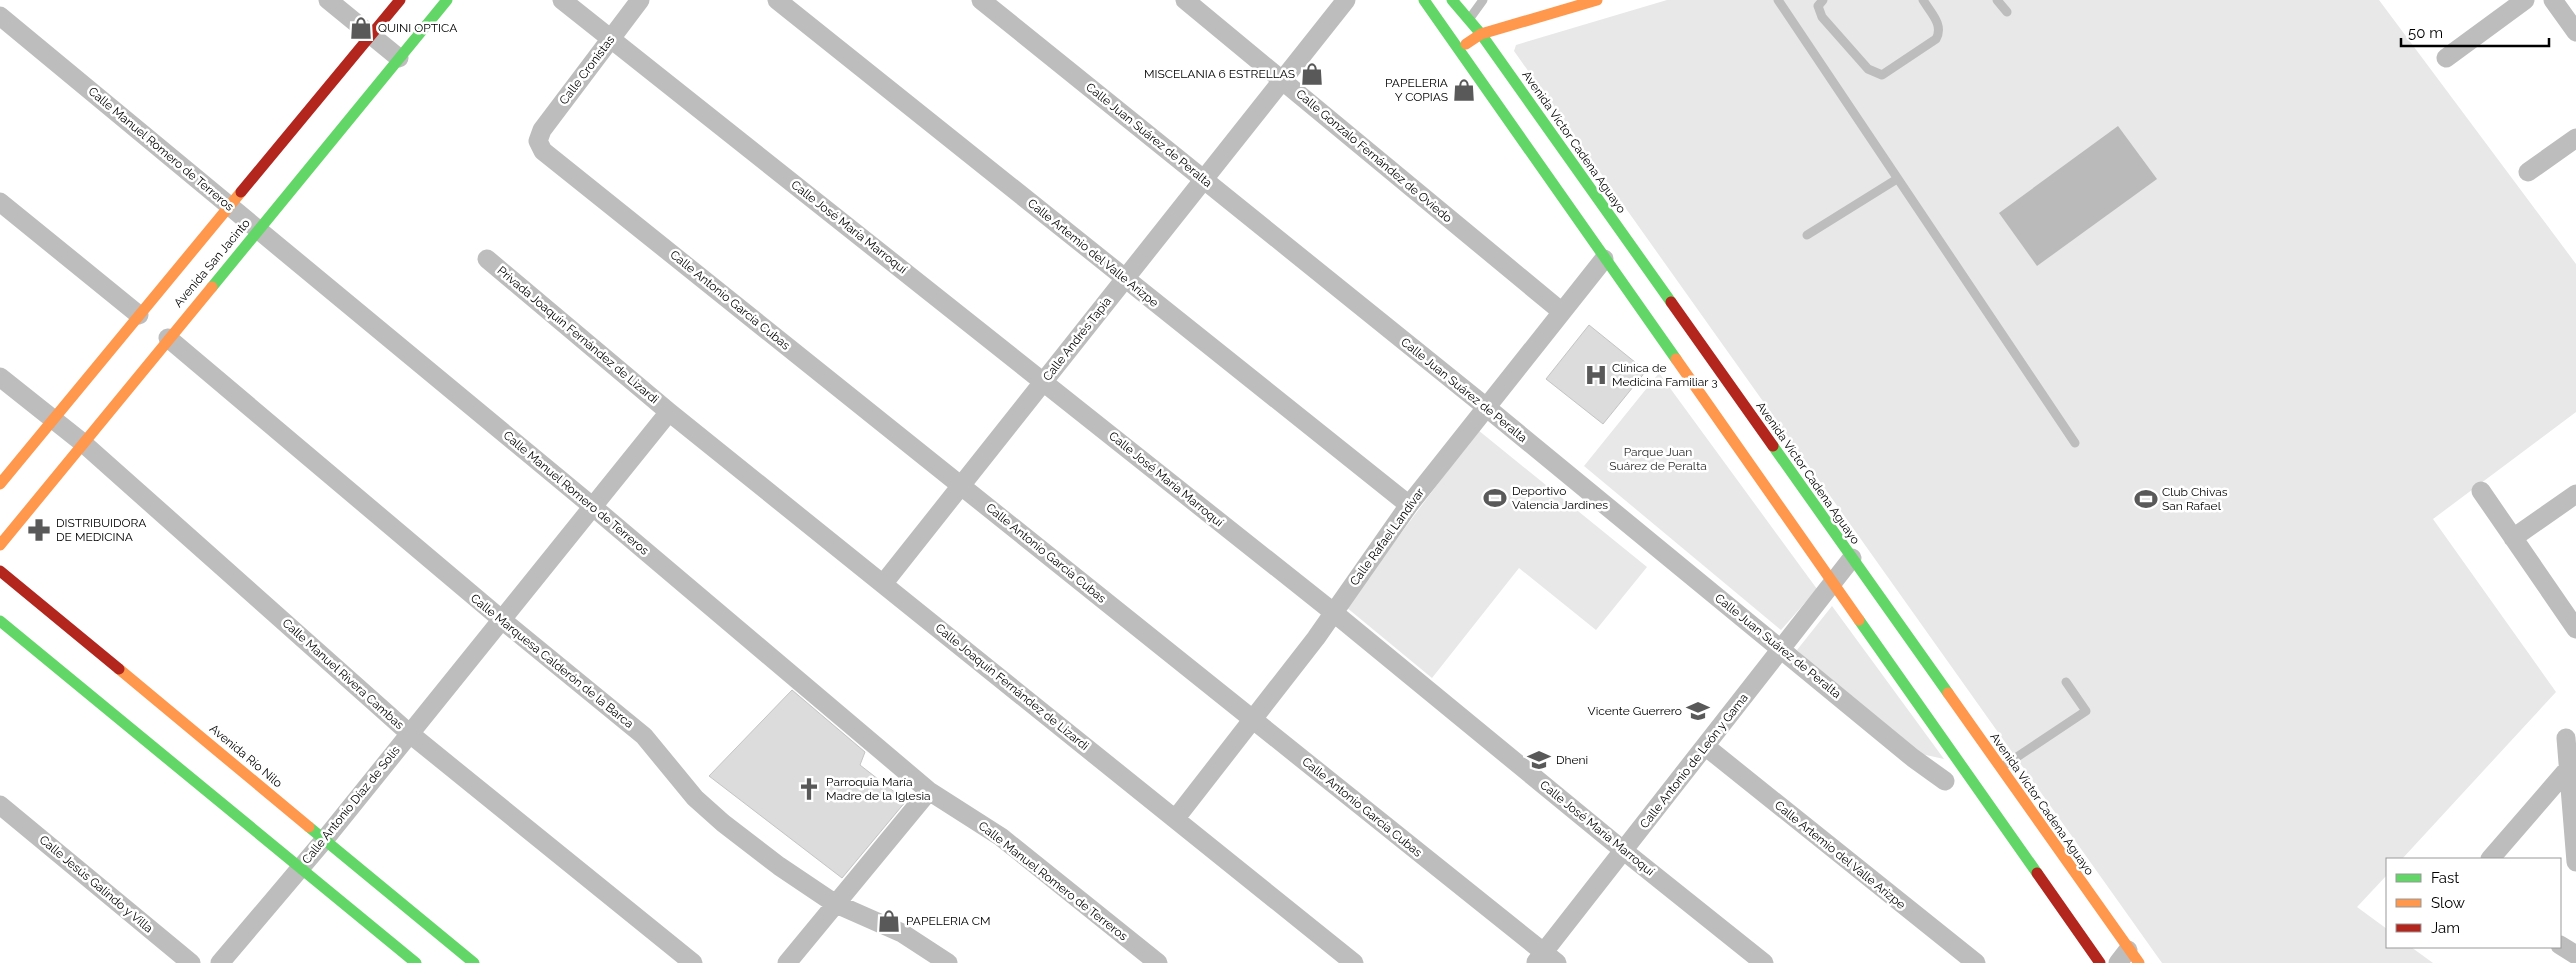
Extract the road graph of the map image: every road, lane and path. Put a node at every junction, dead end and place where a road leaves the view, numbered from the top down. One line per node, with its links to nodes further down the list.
1 (328, 0): 25 (street)
2 (400, 0): 25 (street, Avenida San Jacinto)
3 (447, 0): 28 (street, Avenida San Jacinto)
4 (562, 0): 26 (street, Calle José María Marroquí)
5 (640, 0): 26 (street, Calle Cronistas)
6 (777, 0): 42 (street, Calle Artemio del Valle Arizpe)
7 (981, 0): 35 (street, Calle Juan Suárez de Peralta)
8 (1185, 0): 30 (street, Calle Gonzalo Fernández de Oviedo)
9 (1346, 0): 30 (street, Calle Andrés Tapia)
10 (1424, 0): 27 (street)
11 (1452, 0): 22 (street, Avenida Víctor Cadena Aguayo)
12 (1482, 0): 22 (lane)
13 (1598, 0): 24 (street)
14 (1778, 0): 34 (lane)
15 (1823, 0): 16 (lane)
16 (1922, 0)
17 (1997, 0): 20 (lane)
18 (2525, 0): 29 (street)
19 (2553, 0): 23 (street)
20 (2008, 12)
21 (0, 16): 37 (street, Calle Manuel Romero de Terreros)
22 (1469, 20): 24 (street, Avenida Víctor Cadena Aguayo)
23 (2576, 32)
24 (1480, 34): 27 (street); 61 (street, Avenida Víctor Cadena Aguayo)
25 (371, 36): 28 (street); 37 (street, Avenida San Jacinto)
26 (611, 38): 32 (street, Calle Cronistas); 47 (street, Calle José María Marroquí)
27 (1458, 50): 41 (street)
28 (399, 58): 38 (street, Avenida San Jacinto)
29 (2446, 58)
30 (1282, 80): 35 (street, Calle Andrés Tapia); 43 (street, Calle Gonzalo Fernández de Oviedo)
31 (2576, 138): 33 (street)
32 (538, 141): 54 (street, Calle Antonio García Cubas)
33 (2528, 172)
34 (1897, 178): 39 (lane); 52 (lane)
35 (1204, 179): 42 (street, Calle Andrés Tapia); 48 (street, Calle Juan Suárez de Peralta)
36 (0, 202): 44 (street)
37 (230, 205): 38 (street, Calle Manuel Romero de Terreros); 44 (street, Avenida San Jacinto)
38 (258, 230): 45 (street, Avenida San Jacinto); 58 (street, Calle Manuel Romero de Terreros)
39 (1807, 235)
40 (487, 259): 49 (street, Privada Joaquín Fernández de Lizardi)
41 (1604, 259): 43 (street, Calle Rafael Landívar); 63 (street)
42 (1125, 278): 47 (street, Calle Andrés Tapia); 57 (street, Calle Artemio del Valle Arizpe)
43 (1562, 312): 48 (street, Calle Rafael Landívar)
44 (139, 315): 50 (street, Avenida San Jacinto)
45 (168, 338): 51 (street, Avenida San Jacinto); 66 (street, Calle Marquesa Calderón de la Barca)
46 (0, 377): 50 (street, Calle Manuel Rivera Cambas)
47 (1044, 382): 54 (street, Calle Andrés Tapia); 65 (street, Calle José María Marroquí)
48 (1486, 408): 57 (street, Calle Rafael Landívar); 69 (street, Calle Juan Suárez de Peralta)
49 (669, 412): 58 (street, Calle Antonio Díaz de Solís); 64 (street, Calle Joaquín Fernández de Lizardi)
50 (55, 420): 51 (street, Calle Manuel Rivera Cambas); 53 (street, Avenida San Jacinto)
51 (83, 443): 60 (street, Avenida San Jacinto); 72 (street, Calle Manuel Rivera Cambas)
52 (2075, 443)
53 (0, 484)
54 (962, 484): 64 (street, Calle Andrés Tapia); 71 (street, Calle Antonio García Cubas)
55 (2481, 491): 59 (street)
56 (2576, 494): 59 (street)
57 (1409, 505): 65 (street, Calle Rafael Landívar)
58 (592, 506): 66 (street, Calle Antonio Díaz de Solís); 78 (street, Calle Manuel Romero de Terreros)
59 (2513, 538): 68 (street)
60 (0, 545)
61 (1852, 558): 63 (street, Calle Antonio de León y Gama); 75 (street, Avenida Víctor Cadena Aguayo)
62 (0, 571): 81 (street, Avenida Río Nilo)
63 (1833, 583): 69 (street, Calle Antonio de León y Gama); 102 (street)
64 (883, 584): 80 (street, Calle Joaquín Fernández de Lizardi)
65 (1333, 612): 71 (street, Calle Rafael Landívar); 82 (street, Calle José María Marroquí)
66 (501, 619): 72 (street, Calle Antonio Díaz de Solís); 86 (street, Calle Marquesa Calderón de la Barca)
67 (0, 621): 85 (street)
68 (2576, 629)
69 (1781, 649): 74 (street, Calle Antonio de León y Gama); 77 (street, Calle Juan Suárez de Peralta)
70 (2066, 682): 75 (lane)
71 (1254, 720): 80 (street, Calle Rafael Landívar); 90 (street, Calle Antonio García Cubas)
72 (409, 733): 81 (street, Calle Antonio Díaz de Solís); 95 (street, Calle Manuel Rivera Cambas)
73 (2566, 738): 76 (street)
74 (1705, 746): 82 (street, Calle Antonio de León y Gama); 101 (street, Calle Artemio del Valle Arizpe)
75 (2000, 768): 89 (street, Avenida Víctor Cadena Aguayo)
76 (2567, 770): 83 (street); 84 (street)
77 (1945, 781)
78 (929, 790): 86 (street); 98 (street, Calle Manuel Romero de Terreros)
79 (0, 805): 91 (street, Calle Jesús Galindo y Villa)
80 (1176, 818): 99 (street, Calle Joaquín Fernández de Lizardi)
81 (325, 839): 85 (street, Calle Antonio Díaz de Solís); 94 (street, Avenida Río Nilo)
82 (1624, 851): 90 (street, Calle Antonio de León y Gama); 100 (street, Calle José María Marroquí)
83 (2491, 858)
84 (2576, 862)
85 (300, 868): 92 (street, Calle Antonio Díaz de Solís); 93 (street)
86 (834, 903): 96 (street); 97 (street, Calle Marquesa Calderón de la Barca)
87 (2561, 947): 88 (street)
88 (2576, 955)
89 (2128, 959)
90 (1545, 960)
91 (191, 963)
92 (220, 963)
93 (416, 963)
94 (474, 963)
95 (693, 963)
96 (787, 963)
97 (948, 963)
98 (1158, 963)
99 (1354, 963)
100 (1764, 963)
101 (1976, 963)
102 (2100, 963)

